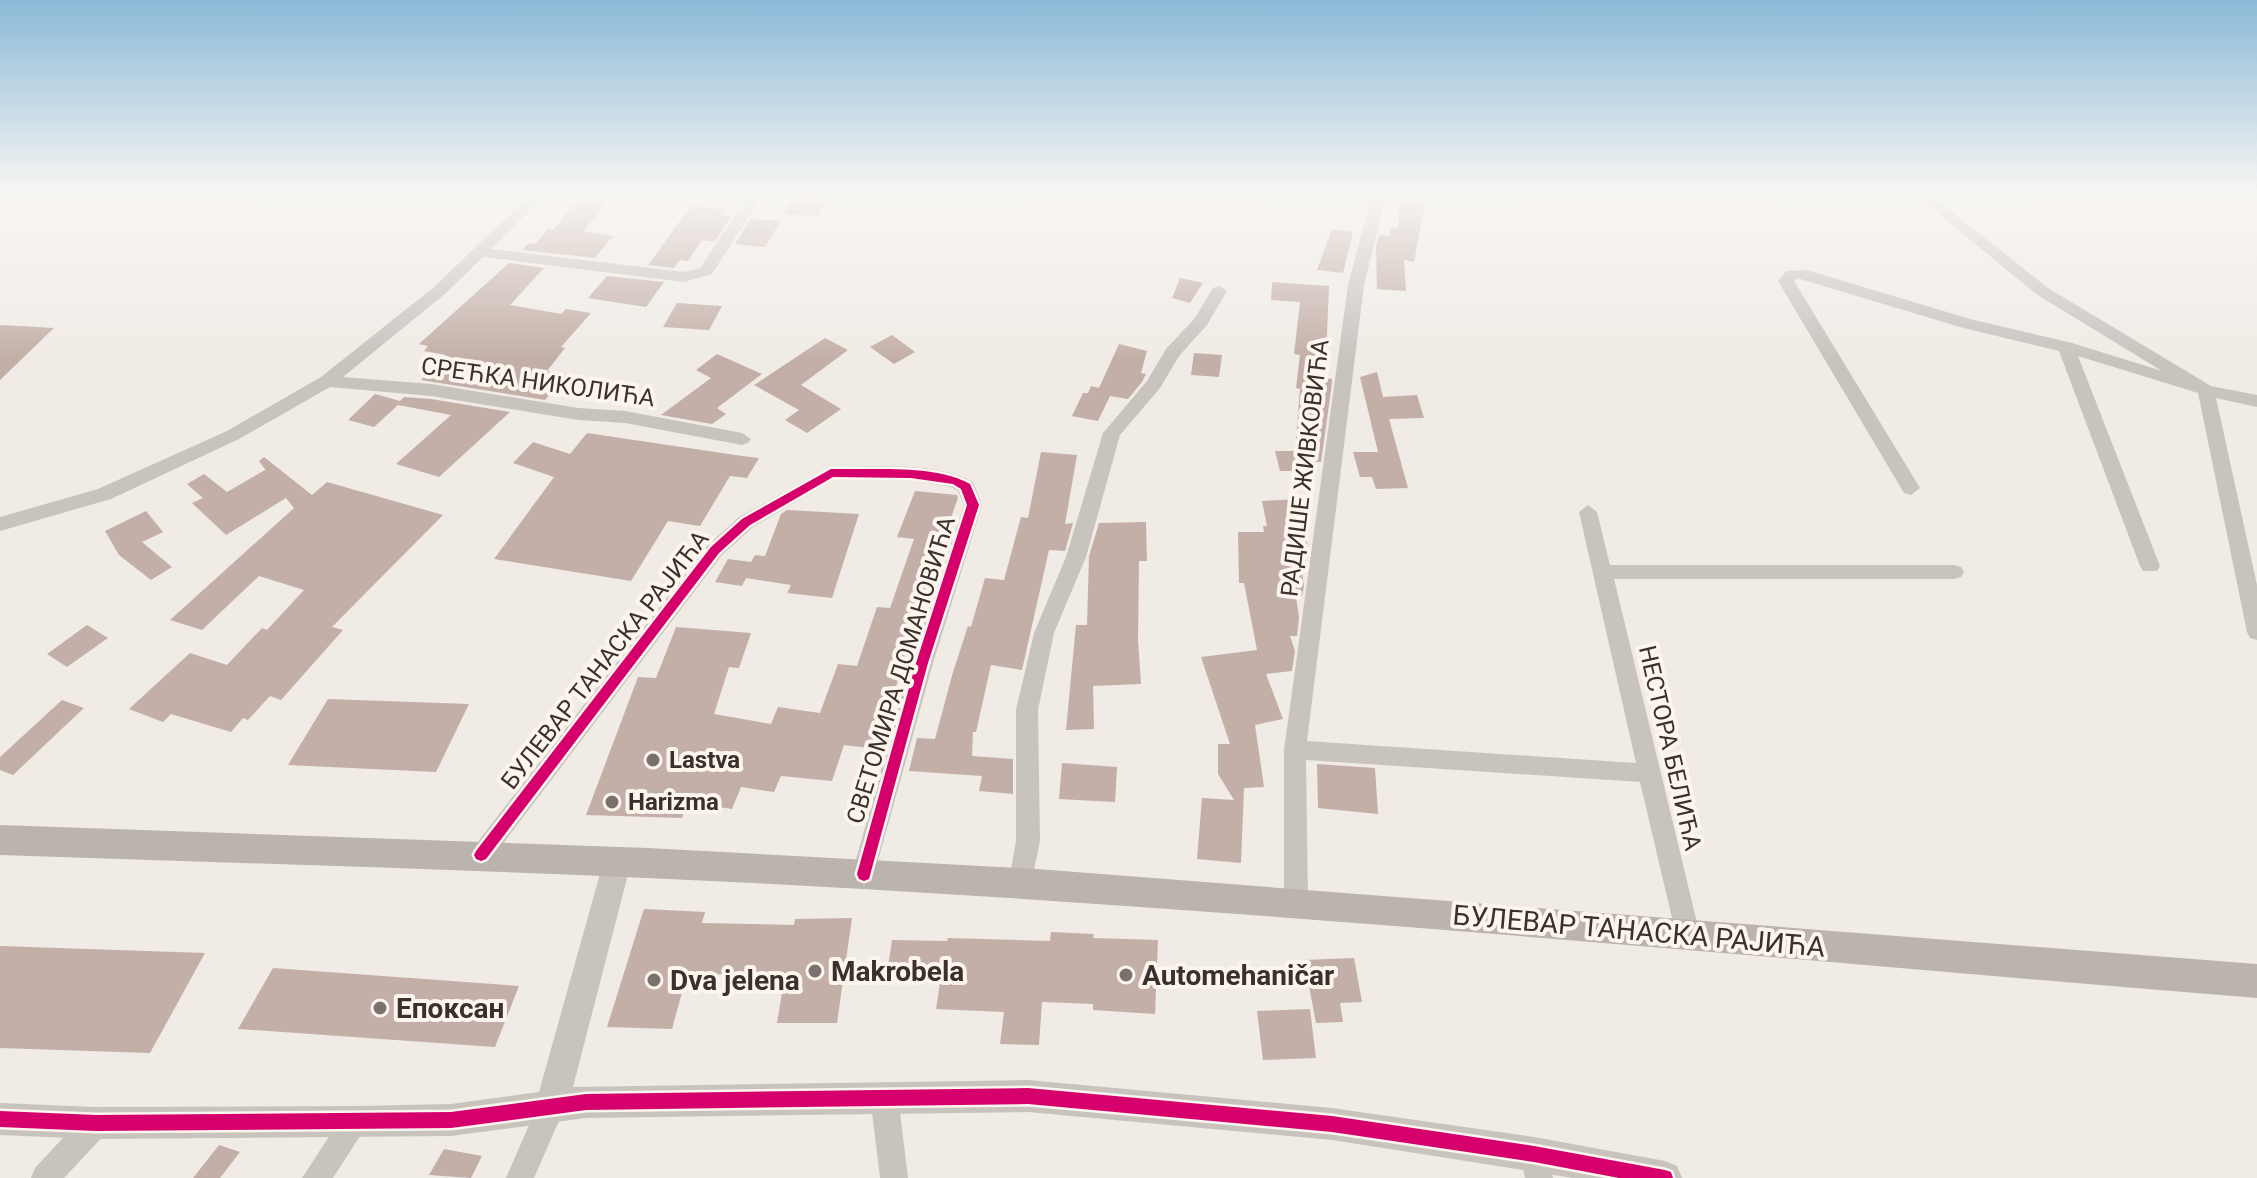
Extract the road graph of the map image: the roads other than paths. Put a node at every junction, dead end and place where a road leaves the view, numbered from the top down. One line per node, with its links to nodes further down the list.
1 (720, 251): 4 (street)
2 (1365, 251): 19 (street, РАДИШЕ ЖИВКОВИЋА)
3 (1992, 251): 8 (street)
4 (479, 252): 7 (street)
5 (1219, 291): 25 (street)
6 (2066, 347): 8 (street); 12 (street); 15 (street)
7 (327, 381): 10 (street, СРЕЋКА НИКОЛИЋА); 14 (street)
8 (2206, 390): 9 (street); 18 (street)
9 (2257, 401)
10 (742, 439)
11 (911, 474): 22 (street, БУЛЕВАР ТАНАСКА РАЈИЋА); 24 (street, СВЕТОМИРА ДОМАНОВИЋА)
12 (1911, 488)
13 (1588, 512): 16 (street, НЕСТОРА БЕЛИЋА)
14 (0, 524)
15 (2150, 566)
16 (1601, 572): 17 (street); 20 (street, НЕСТОРА БЕЛИЋА)
17 (1954, 572)
18 (2257, 632)
19 (1295, 750): 20 (street); 26 (street, РАДИШЕ ЖИВКОВИЋА)
20 (1649, 773): 27 (street, НЕСТОРА БЕЛИЋА)
21 (0, 840): 22 (main road, БУЛЕВАР ТАНАСКА РАЈИЋА)
22 (481, 855): 23 (main road, БУЛЕВАР ТАНАСКА РАЈИЋА)
23 (617, 863): 24 (main road, БУЛЕВАР ТАНАСКА РАЈИЋА); 30 (street)
24 (864, 874): 25 (main road, БУЛЕВАР ТАНАСКА РАЈИЋА)
25 (1020, 885): 26 (main road, БУЛЕВАР ТАНАСКА РАЈИЋА)
26 (1296, 903): 27 (main road, БУЛЕВАР ТАНАСКА РАЈИЋА)
27 (1688, 935): 28 (main road, БУЛЕВАР ТАНАСКА РАЈИЋА)
28 (2257, 981)
29 (884, 1096): 30 (street); 34 (street); 38 (street)
30 (552, 1105): 32 (street); 37 (street)
31 (0, 1119): 33 (street)
32 (355, 1122): 33 (street); 36 (street)
33 (96, 1123): 35 (street)
34 (1537, 1166): 39 (street)
35 (45, 1178)
36 (316, 1178)
37 (520, 1178)
38 (894, 1178)
39 (1665, 1178)

